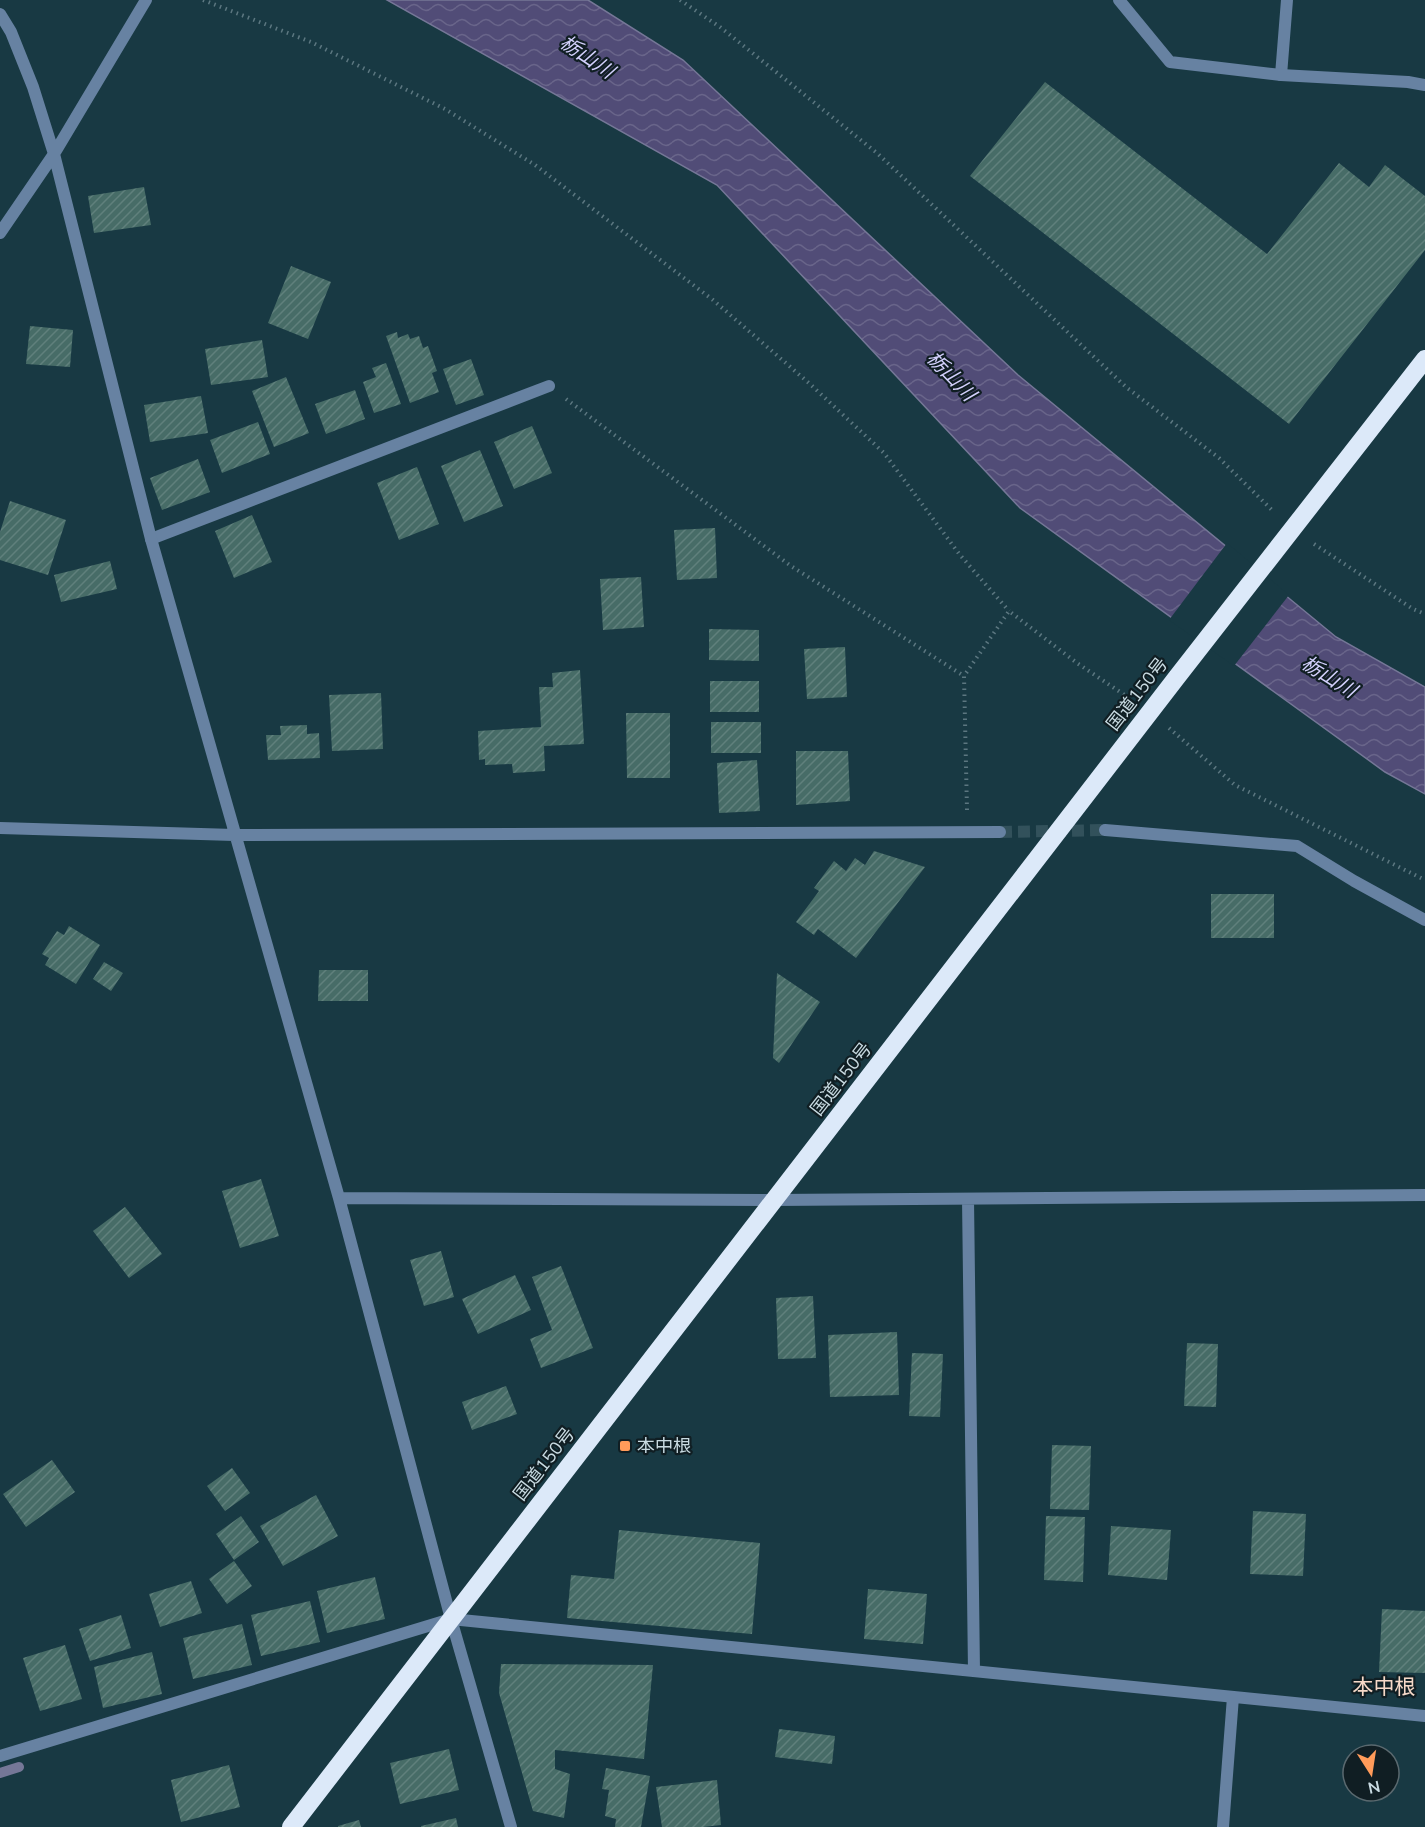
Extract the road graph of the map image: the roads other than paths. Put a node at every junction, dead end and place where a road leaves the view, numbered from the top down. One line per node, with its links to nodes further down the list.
1 (146, 0): 7 (street)
2 (1119, 0): 5 (street)
3 (1287, 0): 5 (street)
4 (0, 14): 7 (street)
5 (1281, 75): 6 (street)
6 (1425, 85)
7 (54, 154): 8 (street); 11 (street)
8 (0, 233)
9 (1425, 359): 20 (highway, 国道150号)
10 (549, 386): 11 (street)
11 (151, 539): 15 (street)
12 (0, 828): 15 (street)
13 (1104, 830): 16 (street)
14 (1000, 832): 15 (street)
15 (234, 835): 18 (street)
16 (1425, 920)
17 (1425, 1196): 19 (street)
18 (339, 1198): 20 (street); 21 (street)
19 (968, 1199): 20 (street); 22 (street)
20 (774, 1200): 21 (highway, 国道150号)
21 (451, 1619): 22 (street); 25 (street); 26 (highway, 国道150号); 27 (street)
22 (974, 1671): 23 (street)
23 (1233, 1697): 24 (street); 28 (street)
24 (1425, 1716)
25 (0, 1756)
26 (291, 1827)
27 (511, 1827)
28 (1223, 1827)

